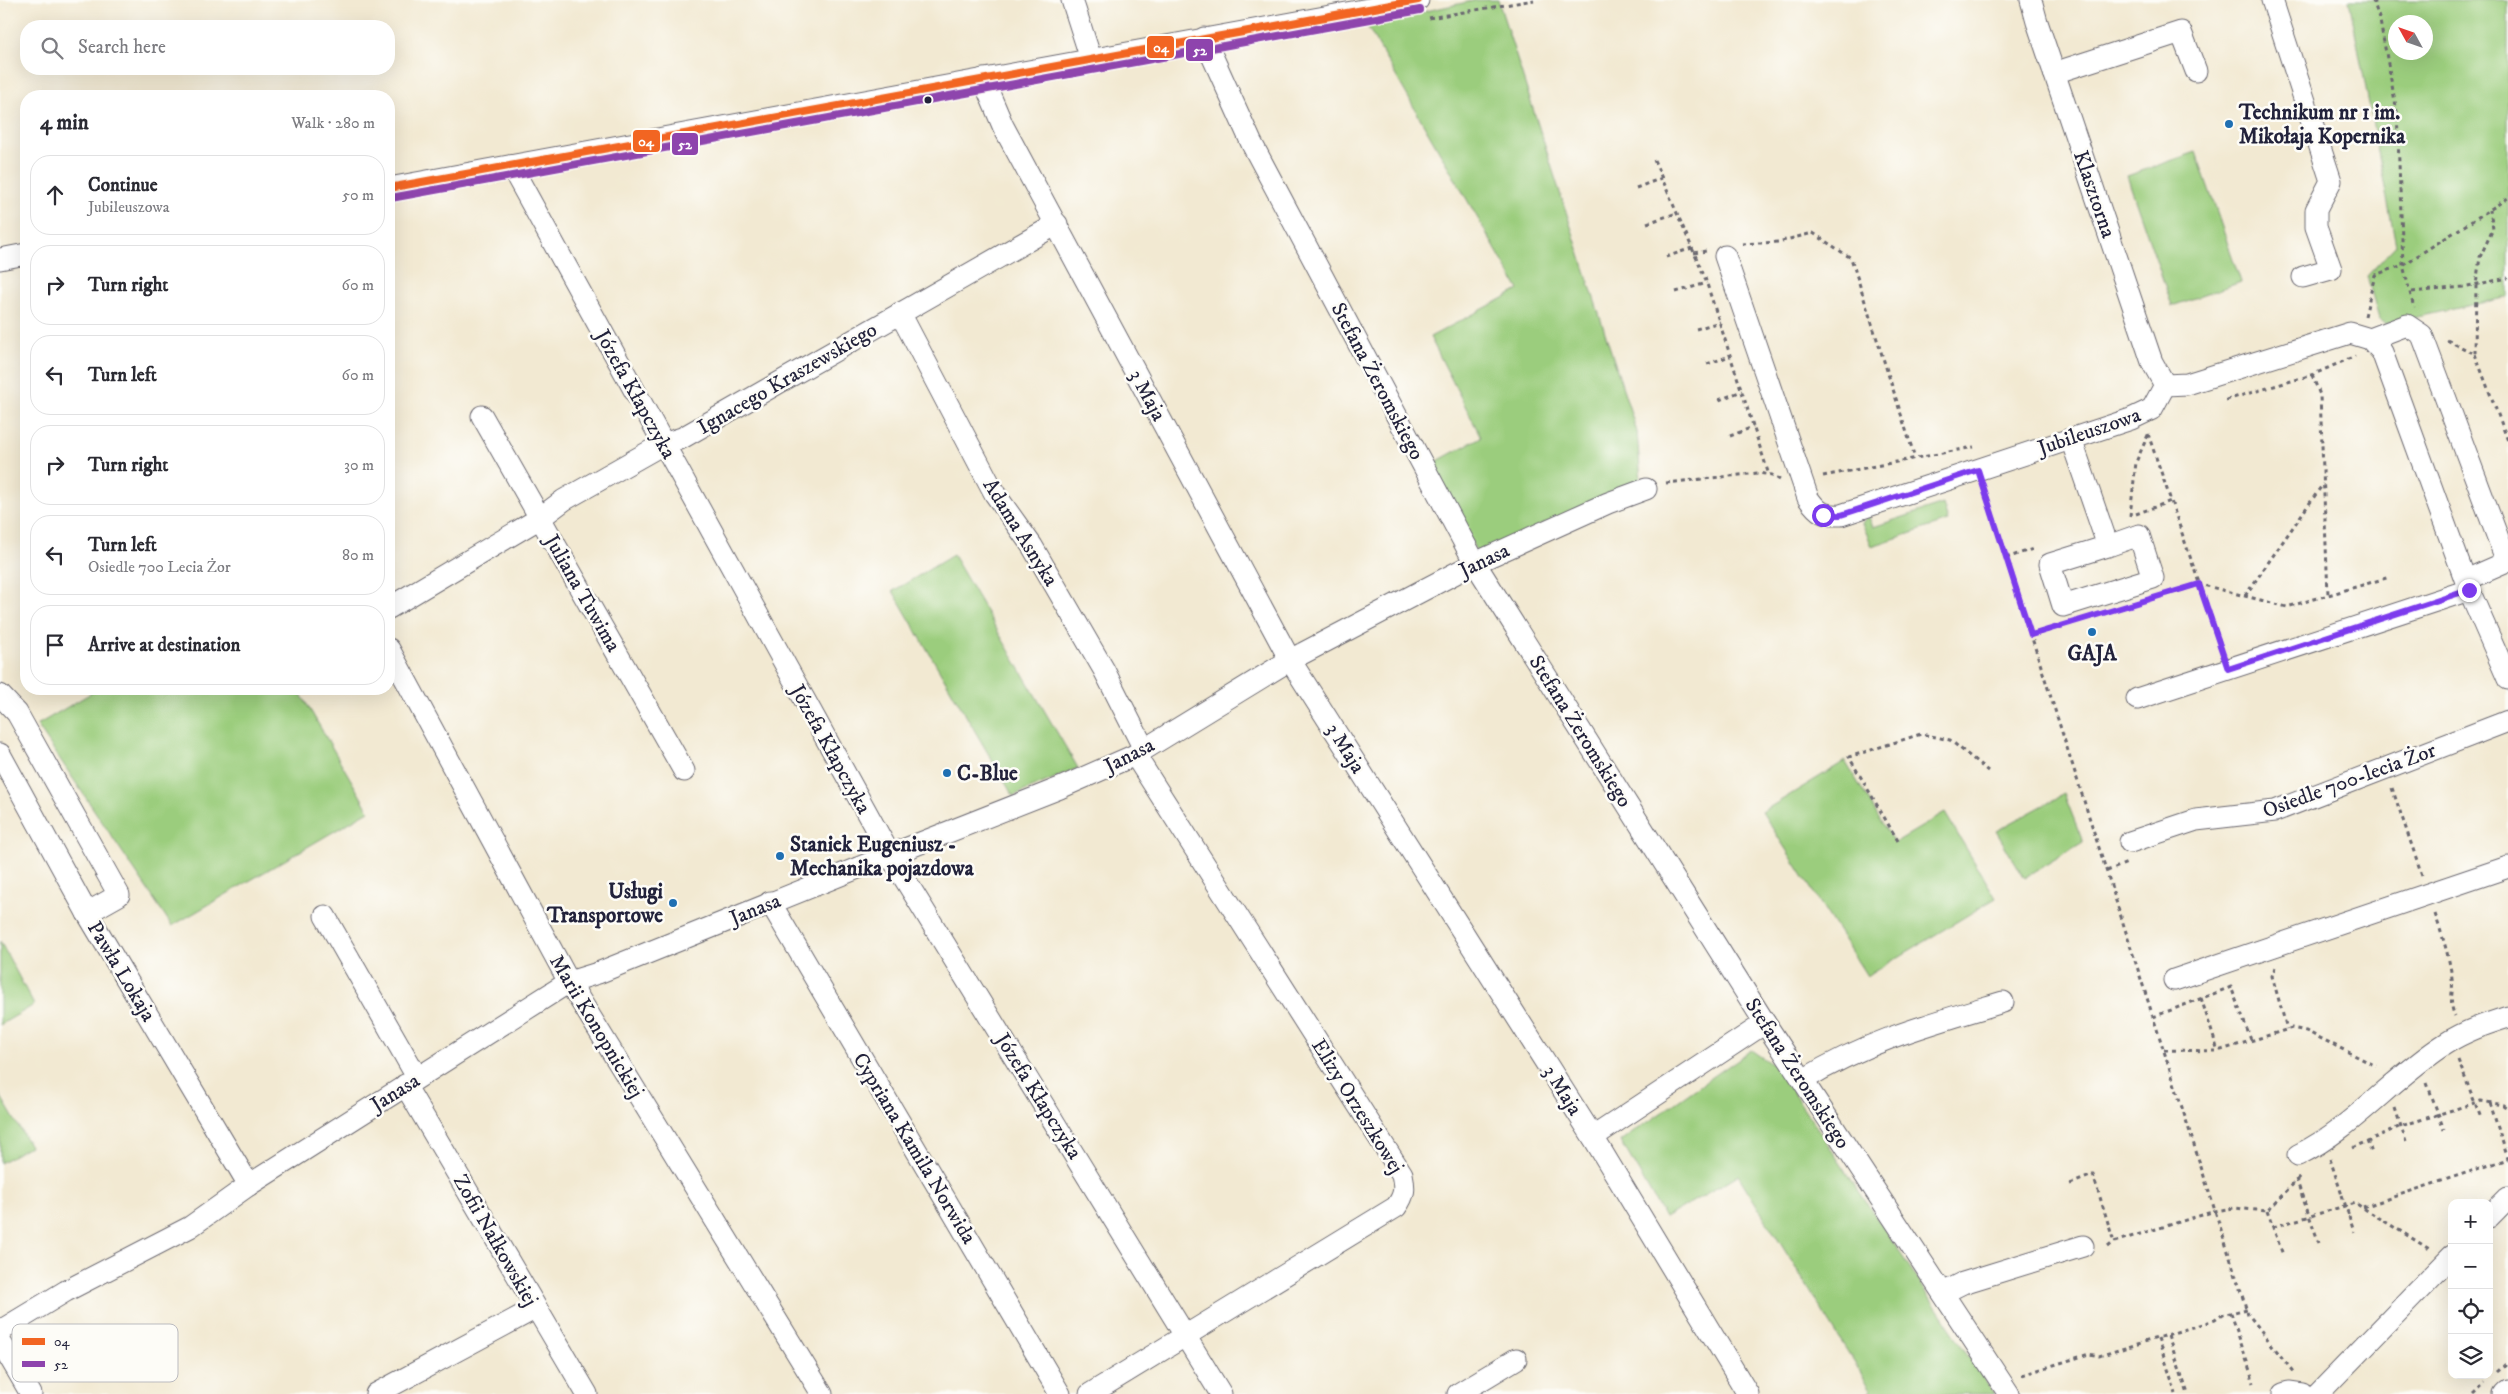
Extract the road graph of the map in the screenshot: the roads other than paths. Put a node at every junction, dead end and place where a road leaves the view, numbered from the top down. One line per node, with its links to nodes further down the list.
1 (1072, 0): 6 (street)
2 (1418, 0): 5 (street)
3 (2031, 0): 8 (street, Klasztorna)
4 (2272, 0): 16 (street)
5 (1204, 38): 6 (street); 26 (street, Stefana Żeromskiego)
6 (1091, 59): 9 (street)
7 (2196, 71): 8 (street)
8 (2054, 73): 19 (street, Klasztorna)
9 (983, 80): 10 (street); 12 (street, 3 Maja)
10 (511, 166): 11 (street); 22 (street, Józefa Kłapczyka)
11 (395, 187)
12 (1056, 224): 17 (street, Ignacego Kraszewskiego); 30 (street, 3 Maja)
13 (1725, 250): 21 (street, Jubileuszowa)
14 (20, 255): 15 (street)
15 (0, 259)
16 (2303, 277)
17 (900, 313): 22 (street, Ignacego Kraszewskiego); 35 (street, Adama Asnyka)
18 (2365, 336): 19 (street); 27 (street); 27 (street)
19 (2165, 385): 21 (street, Jubileuszowa)
20 (482, 416): 24 (street, Juliana Tuwima)
21 (2071, 439): 25 (street)
22 (663, 444): 24 (street, Ignacego Kraszewskiego); 39 (street, Józefa Kłapczyka)
23 (1646, 489): 26 (street, Janasa)
24 (540, 518): 28 (street, Ignacego Kraszewskiego); 37 (street, Juliana Tuwima)
25 (2108, 546): 25 (street)
26 (1475, 563): 30 (street, Janasa); 48 (street, Stefana Żeromskiego)
27 (2467, 585): 31 (street); 33 (street)
28 (395, 604)
29 (395, 660): 45 (street, Marii Konopnickiej)
30 (1290, 660): 35 (street, Janasa); 51 (street, 3 Maja)
31 (2508, 679)
32 (0, 696): 42 (street)
33 (2138, 699)
34 (2508, 721): 38 (street, Osiedle 700-lecia Żor)
35 (1140, 752): 39 (street, Janasa); 61 (street, Elizy Orzeszkowej)
36 (0, 754): 42 (street, Pawła Lokaja)
37 (684, 771)
38 (2130, 842)
39 (890, 854): 41 (street, Janasa); 61 (street, Józefa Kłapczyka)
40 (2508, 867): 44 (street)
41 (770, 902): 45 (street, Janasa); 71 (street, Cypriana Kamila Norwida)
42 (87, 913): 53 (street, Pawła Lokaja)
43 (325, 916): 50 (street, Zofii Nałkowskiej)
44 (2174, 980)
45 (569, 982): 50 (street, Janasa); 70 (street, Marii Konopnickiej)
46 (2003, 1002): 49 (street)
47 (2508, 1017): 52 (street)
48 (1765, 1023): 49 (street, Stefana Żeromskiego); 51 (street)
49 (1803, 1080): 58 (street, Stefana Żeromskiego)
50 (411, 1081): 53 (street, Janasa); 59 (street, Zofii Nałkowskiej)
51 (1593, 1137): 75 (street, 3 Maja)
52 (2301, 1165)
53 (249, 1185): 60 (street, Janasa)
54 (2508, 1198): 55 (street)
55 (2493, 1213)
56 (2083, 1246): 58 (street)
57 (2444, 1255): 79 (street)
58 (1943, 1293): 76 (street, Stefana Żeromskiego)
59 (536, 1308): 68 (street); 69 (street, Zofii Nałkowskiej)
60 (0, 1331)
61 (1186, 1336): 72 (street, Elizy Orzeszkowej); 73 (street, Józefa Kłapczyka)
62 (0, 1340): 64 (street)
63 (1516, 1359): 74 (street)
64 (12, 1361)
65 (24, 1382): 67 (street)
66 (2508, 1390): 80 (street)
67 (31, 1394)
68 (376, 1394)
69 (587, 1394)
70 (822, 1394)
71 (1060, 1394)
72 (1090, 1394)
73 (1222, 1394)
74 (1458, 1394)
75 (1748, 1394)
76 (2009, 1394)
77 (2283, 1394): 78 (street)
78 (2302, 1394)
79 (2318, 1394)
80 (2504, 1394)

